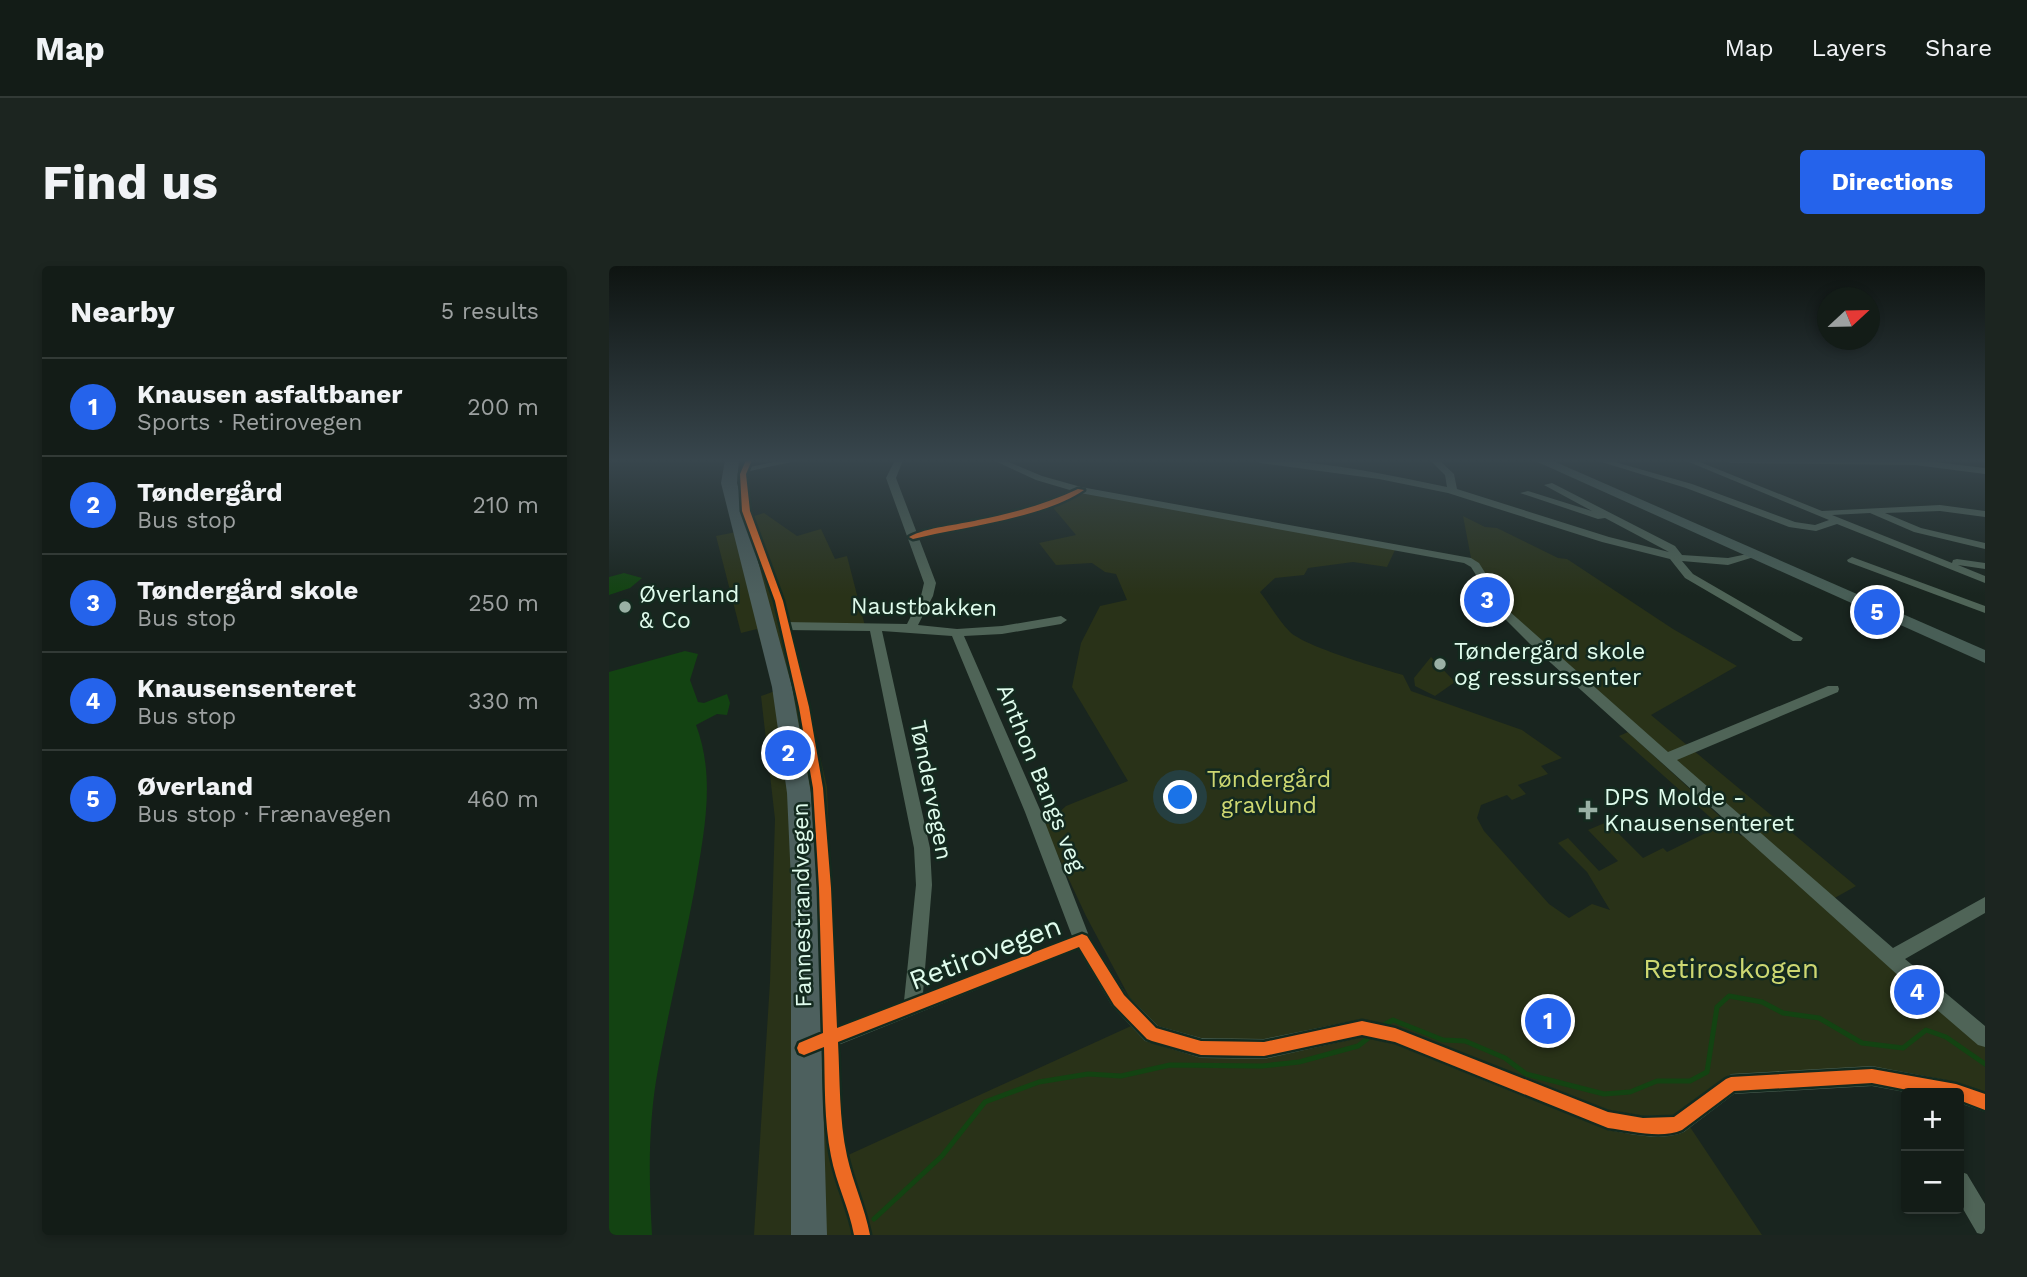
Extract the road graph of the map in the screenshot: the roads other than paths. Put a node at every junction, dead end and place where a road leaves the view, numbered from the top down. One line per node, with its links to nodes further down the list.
1 (734, 505): 37 (highway, Fannestrandvegen)
2 (901, 505): 26 (street)
3 (1165, 505): 31 (street)
4 (1500, 505): 17 (street)
5 (1561, 505): 13 (street)
6 (1588, 505): 13 (street)
7 (1642, 505): 16 (main road)
8 (1740, 505): 14 (street)
9 (1804, 505): 11 (street)
10 (1870, 509): 11 (street); 12 (street); 15 (street)
11 (1821, 512): 14 (street)
12 (1985, 514)
13 (1609, 516): 17 (street)
14 (1839, 520): 19 (street)
15 (1985, 546)
16 (1753, 554): 17 (street); 29 (main road)
17 (1675, 558): 28 (street)
18 (1853, 560): 22 (street)
19 (1945, 563): 20 (street); 21 (street)
20 (1985, 566)
21 (1985, 580)
22 (1985, 610)
23 (1062, 620): 27 (street, Naustbakken)
24 (785, 626): 25 (street, Naustbakken)
25 (875, 628): 26 (street, Naustbakken); 35 (street, Tøndervegen)
26 (911, 628): 27 (street, Naustbakken)
27 (957, 633): 33 (street, Anthon Bangs veg)
28 (1797, 638)
29 (1985, 657)
30 (1833, 689): 31 (street)
31 (1666, 759): 34 (street)
32 (1985, 904): 34 (street)
33 (1082, 940): 35 (street, Retirovegen); 38 (street, Retirovegen)
34 (1892, 958): 36 (street)
35 (913, 1004): 37 (street, Retirovegen)
36 (1985, 1038)
37 (804, 1048): 42 (highway, Fannestrandvegen)
38 (1904, 1086): 39 (street, Retirovegen)
39 (1985, 1102)
40 (1964, 1190): 41 (street)
41 (1985, 1225)
42 (809, 1235)

